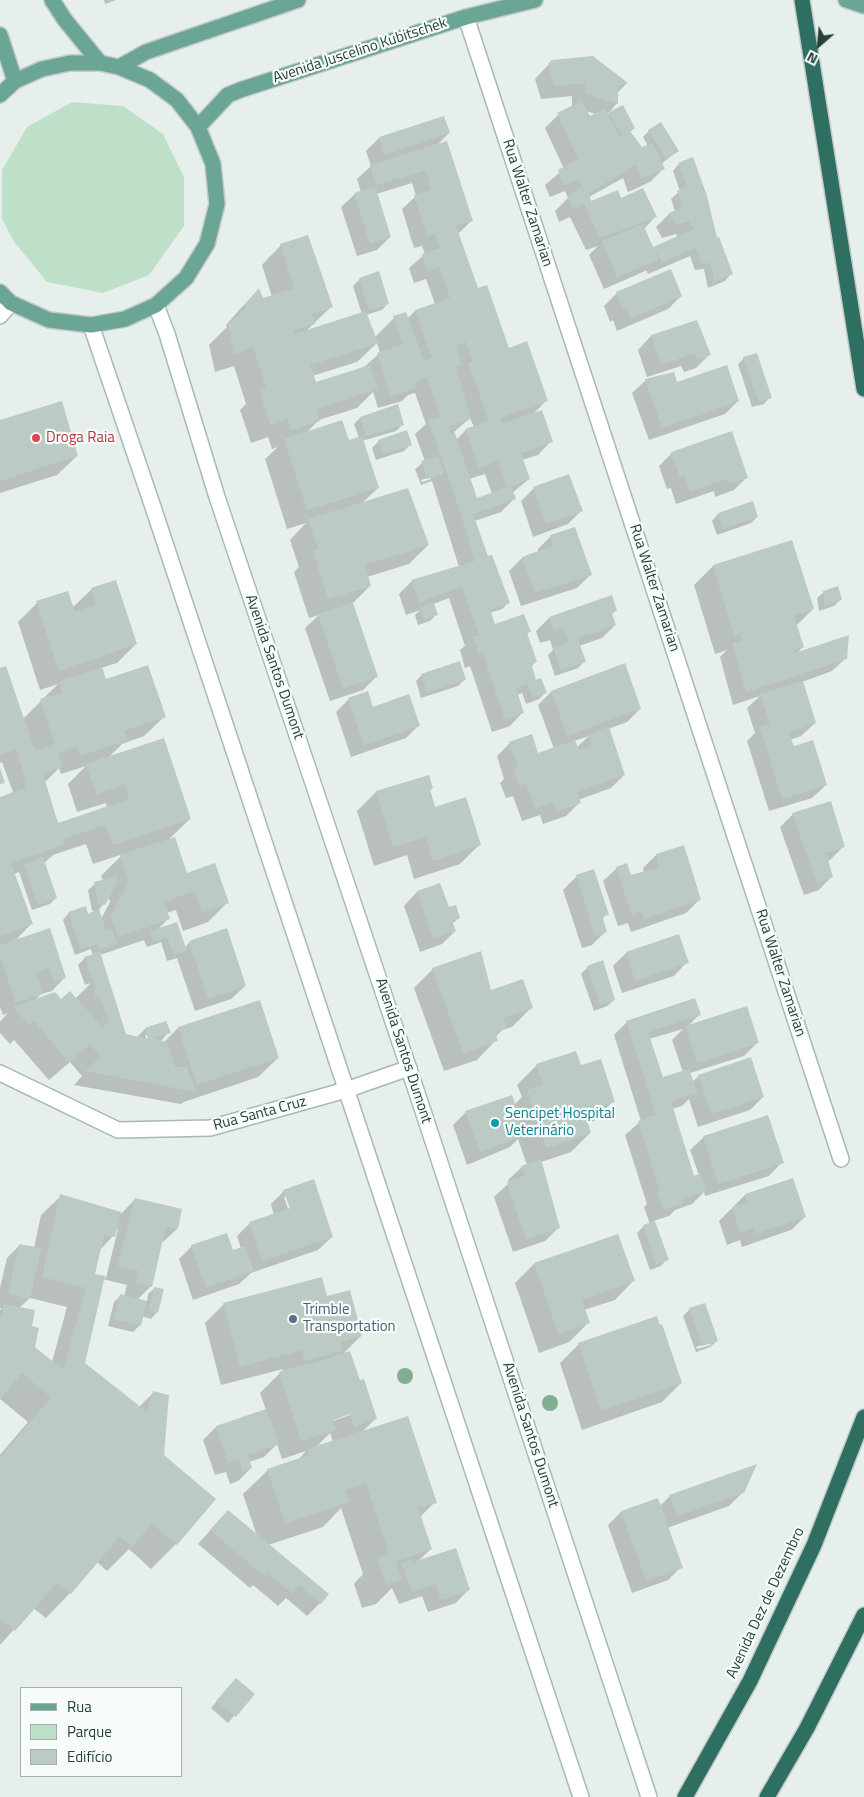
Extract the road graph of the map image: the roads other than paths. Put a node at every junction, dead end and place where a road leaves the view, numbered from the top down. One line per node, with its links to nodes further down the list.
1 (52, 0): 9 (main road)
2 (298, 0): 10 (main road)
3 (535, 0): 7 (main road, Avenida Juscelino Kubitschek)
4 (802, 0): 18 (highway)
5 (846, 0): 6 (main road)
6 (864, 6)
7 (466, 17): 13 (main road, Avenida Juscelino Kubitschek); 22 (main road, Rua Walter Zamarian)
8 (0, 35): 11 (main road)
9 (100, 63): 10 (main road); 11 (main road)
10 (119, 66): 13 (main road)
11 (15, 82): 12 (main road)
12 (0, 95)
13 (198, 127): 15 (main road)
14 (5, 297): 16 (main road); 17 (main road)
15 (156, 305): 17 (main road); 19 (main road, Avenida Santos Dumont)
16 (0, 316)
17 (91, 325): 21 (main road)
18 (864, 389)
19 (409, 1068): 21 (main road, Rua Santa Cruz); 26 (main road, Avenida Santos Dumont)
20 (0, 1073): 21 (main road, Rua Santa Cruz)
21 (346, 1090): 25 (main road)
22 (841, 1159)
23 (864, 1417): 27 (highway, Avenida Dez de Dezembro)
24 (864, 1615): 28 (highway)
25 (581, 1797)
26 (649, 1797)
27 (685, 1797)
28 (767, 1797)

